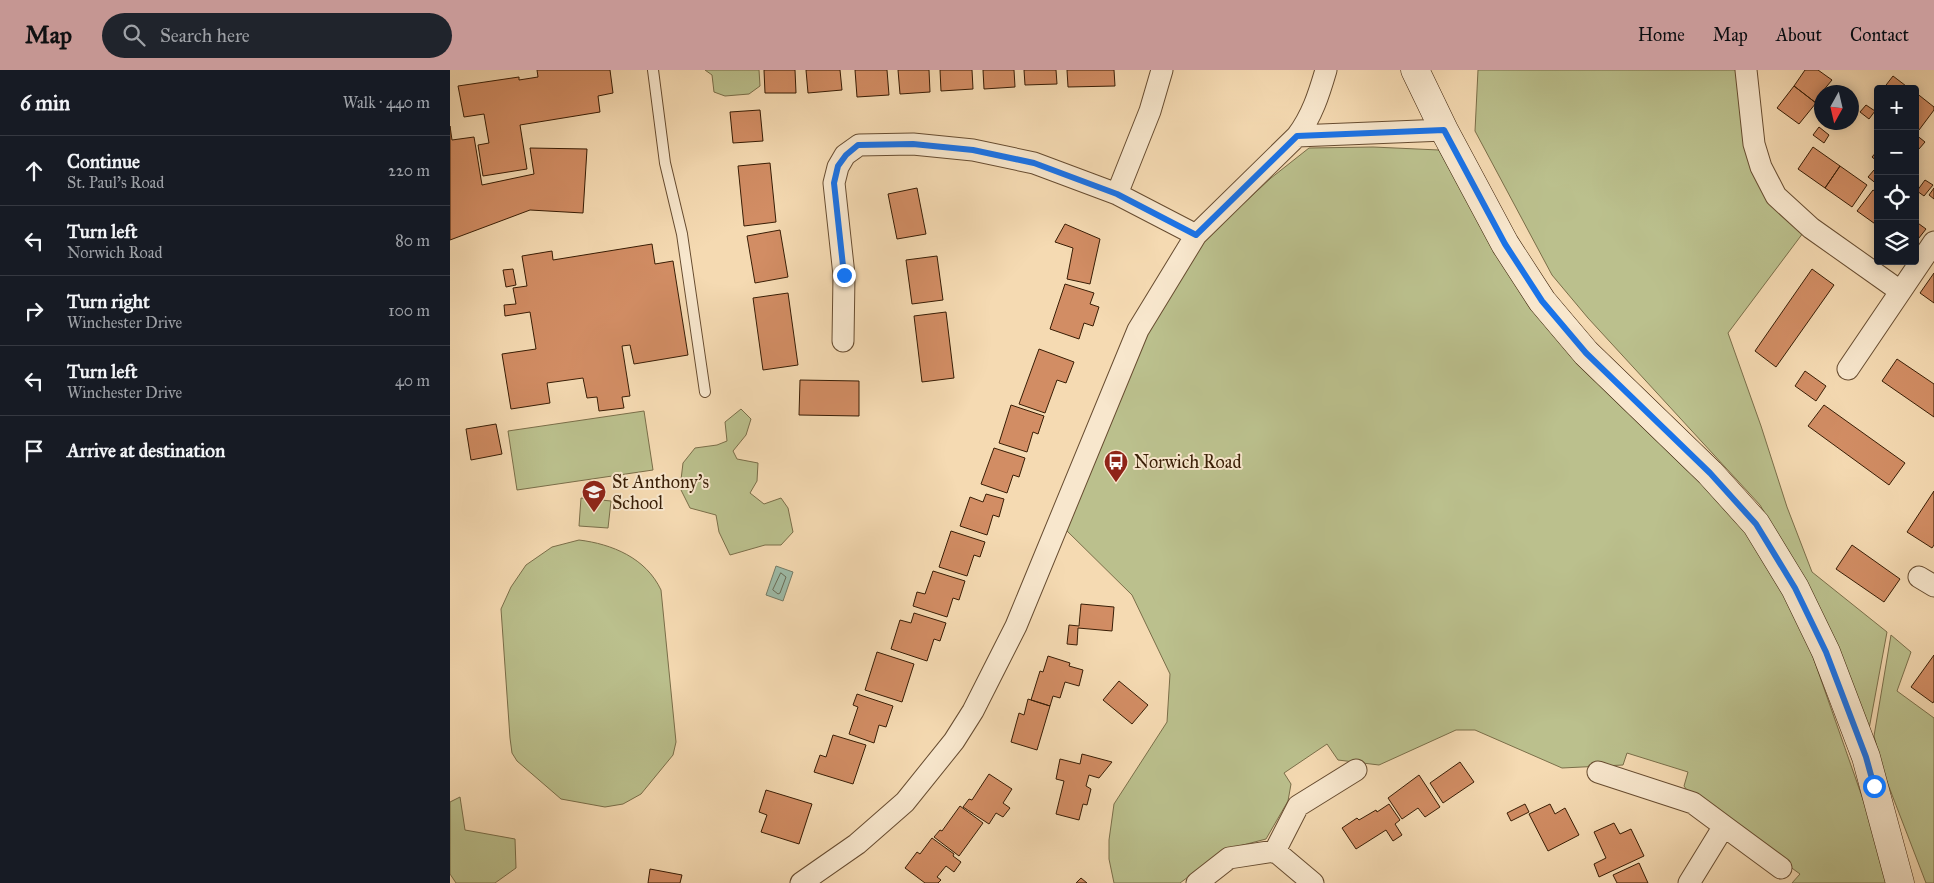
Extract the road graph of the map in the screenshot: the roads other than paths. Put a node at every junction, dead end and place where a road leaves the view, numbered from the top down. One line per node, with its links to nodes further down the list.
1 (654, 70): 14 (lane)
2 (1162, 70): 8 (street)
3 (1326, 70): 7 (street)
4 (1415, 70): 6 (main road)
5 (1746, 70): 11 (street)
6 (1444, 130): 7 (street); 24 (main road)
7 (1297, 136): 9 (street)
8 (1117, 194): 9 (street); 12 (street)
9 (1196, 235): 20 (street)
10 (1934, 242): 11 (street)
11 (1900, 291): 13 (street)
12 (844, 341)
13 (1848, 369)
14 (705, 392)
15 (1356, 770): 18 (street)
16 (1598, 772): 17 (street)
17 (1724, 826): 19 (street); 23 (street)
18 (1274, 851): 21 (street); 22 (street)
19 (1781, 868)
20 (801, 883)
21 (1197, 883)
22 (1313, 883)
23 (1689, 883)
24 (1900, 883)

